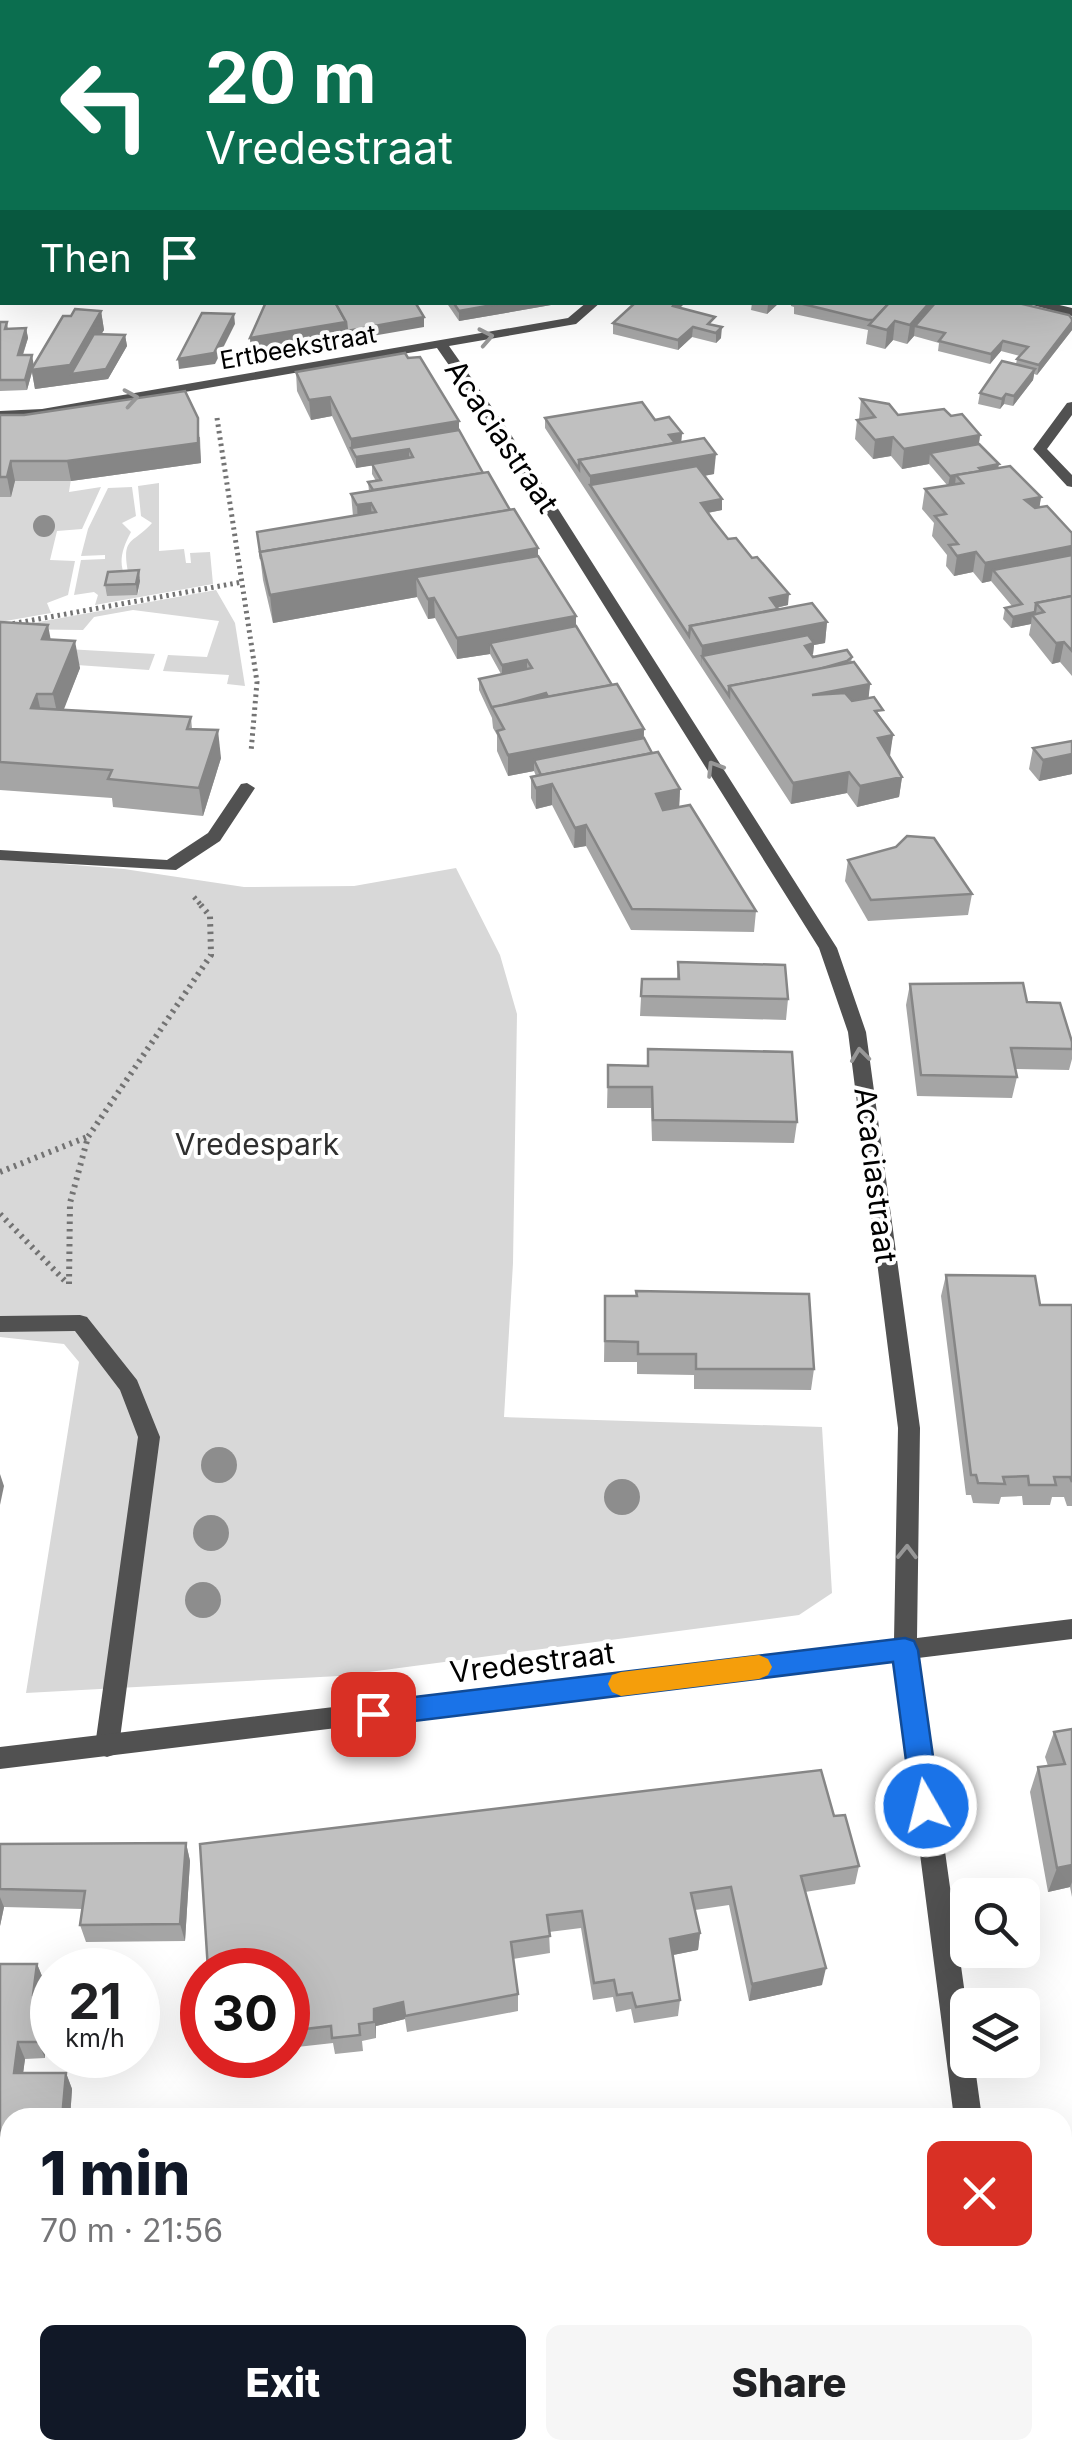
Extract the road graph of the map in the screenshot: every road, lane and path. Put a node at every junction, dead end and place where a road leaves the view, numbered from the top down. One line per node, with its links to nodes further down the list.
1 (592, 305): 4 (street, Ertbeekstraat, one-way to 1)
2 (1041, 305): 3 (street)
3 (1072, 312)
4 (442, 346): 5 (street, Ertbeekstraat); 21 (street, Acaciastraat, one-way to 4)
5 (213, 384): 7 (street, Ertbeekstraat, one-way to 5); 9 (path)
6 (1072, 406): 8 (street)
7 (0, 415)
8 (1072, 483)
9 (242, 582): 10 (path); 11 (path)
10 (0, 626)
11 (247, 788): 13 (street)
12 (0, 855): 13 (street)
13 (170, 866): 14 (path)
14 (88, 1136): 15 (path); 17 (path)
15 (0, 1172)
16 (0, 1214): 17 (path)
17 (69, 1285): 18 (path)
18 (80, 1323): 19 (street); 22 (street)
19 (0, 1324)
20 (1072, 1629): 21 (street, Vredestraat)
21 (905, 1650): 22 (street, Vredestraat); 24 (street, Acaciastraat)
22 (107, 1746): 23 (street, Vredestraat)
23 (0, 1758)
24 (967, 2108)

